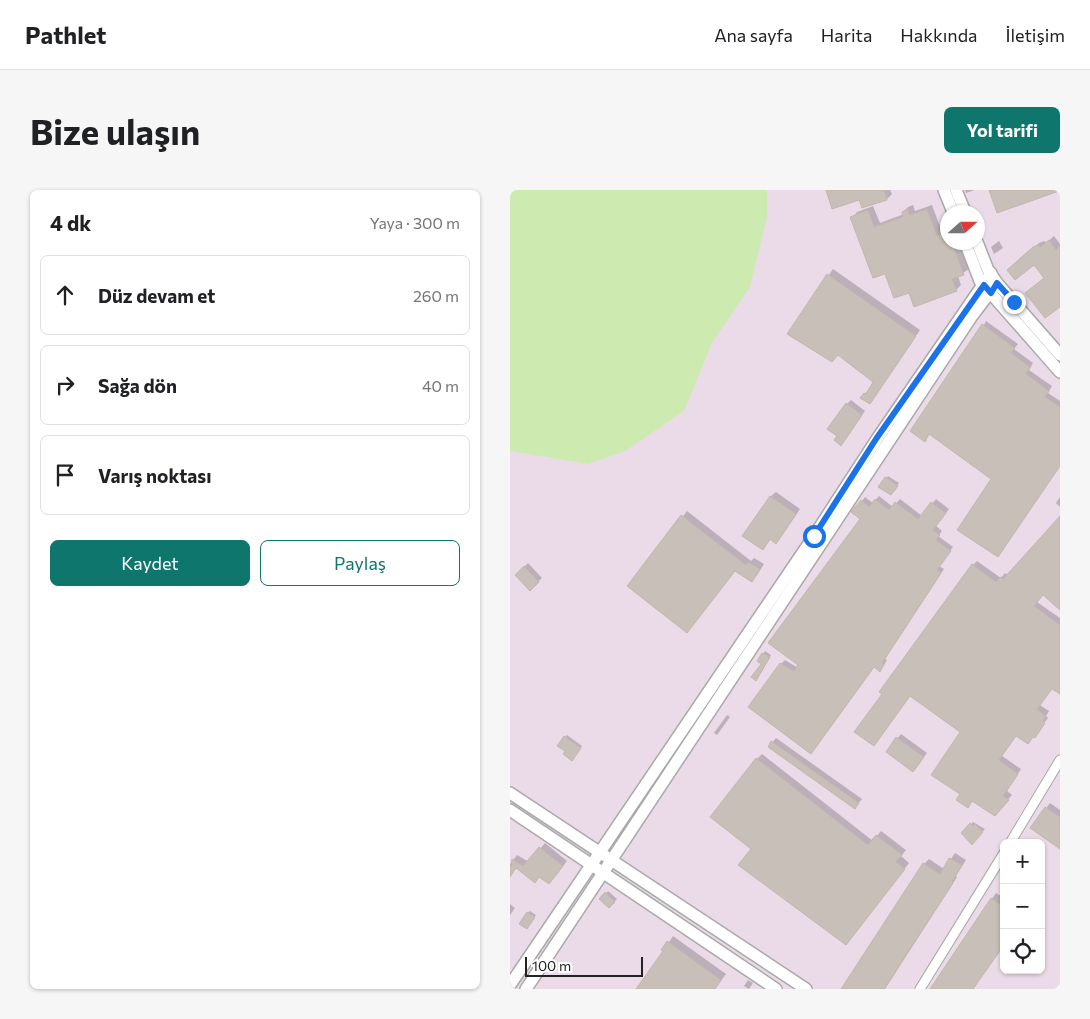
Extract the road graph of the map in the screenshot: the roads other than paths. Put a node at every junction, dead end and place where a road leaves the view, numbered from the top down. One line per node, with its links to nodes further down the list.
1 (944, 190): 3 (street)
2 (956, 190): 4 (street)
3 (950, 205)
4 (962, 205)
5 (968, 250): 7 (street)
6 (980, 250): 7 (street)
7 (991, 284): 8 (street); 9 (street); 14 (street); 16 (street)
8 (1060, 355)
9 (1060, 372)
10 (1060, 760): 13 (street)
11 (510, 793): 14 (street)
12 (510, 810): 17 (street)
13 (1012, 839)
14 (598, 852): 16 (street); 17 (street)
15 (1000, 859): 23 (street)
16 (613, 860): 18 (street); 22 (street)
17 (591, 864): 18 (street); 19 (street)
18 (604, 873): 20 (street); 21 (street)
19 (510, 985)
20 (526, 989)
21 (776, 989)
22 (806, 989)
23 (920, 989)

